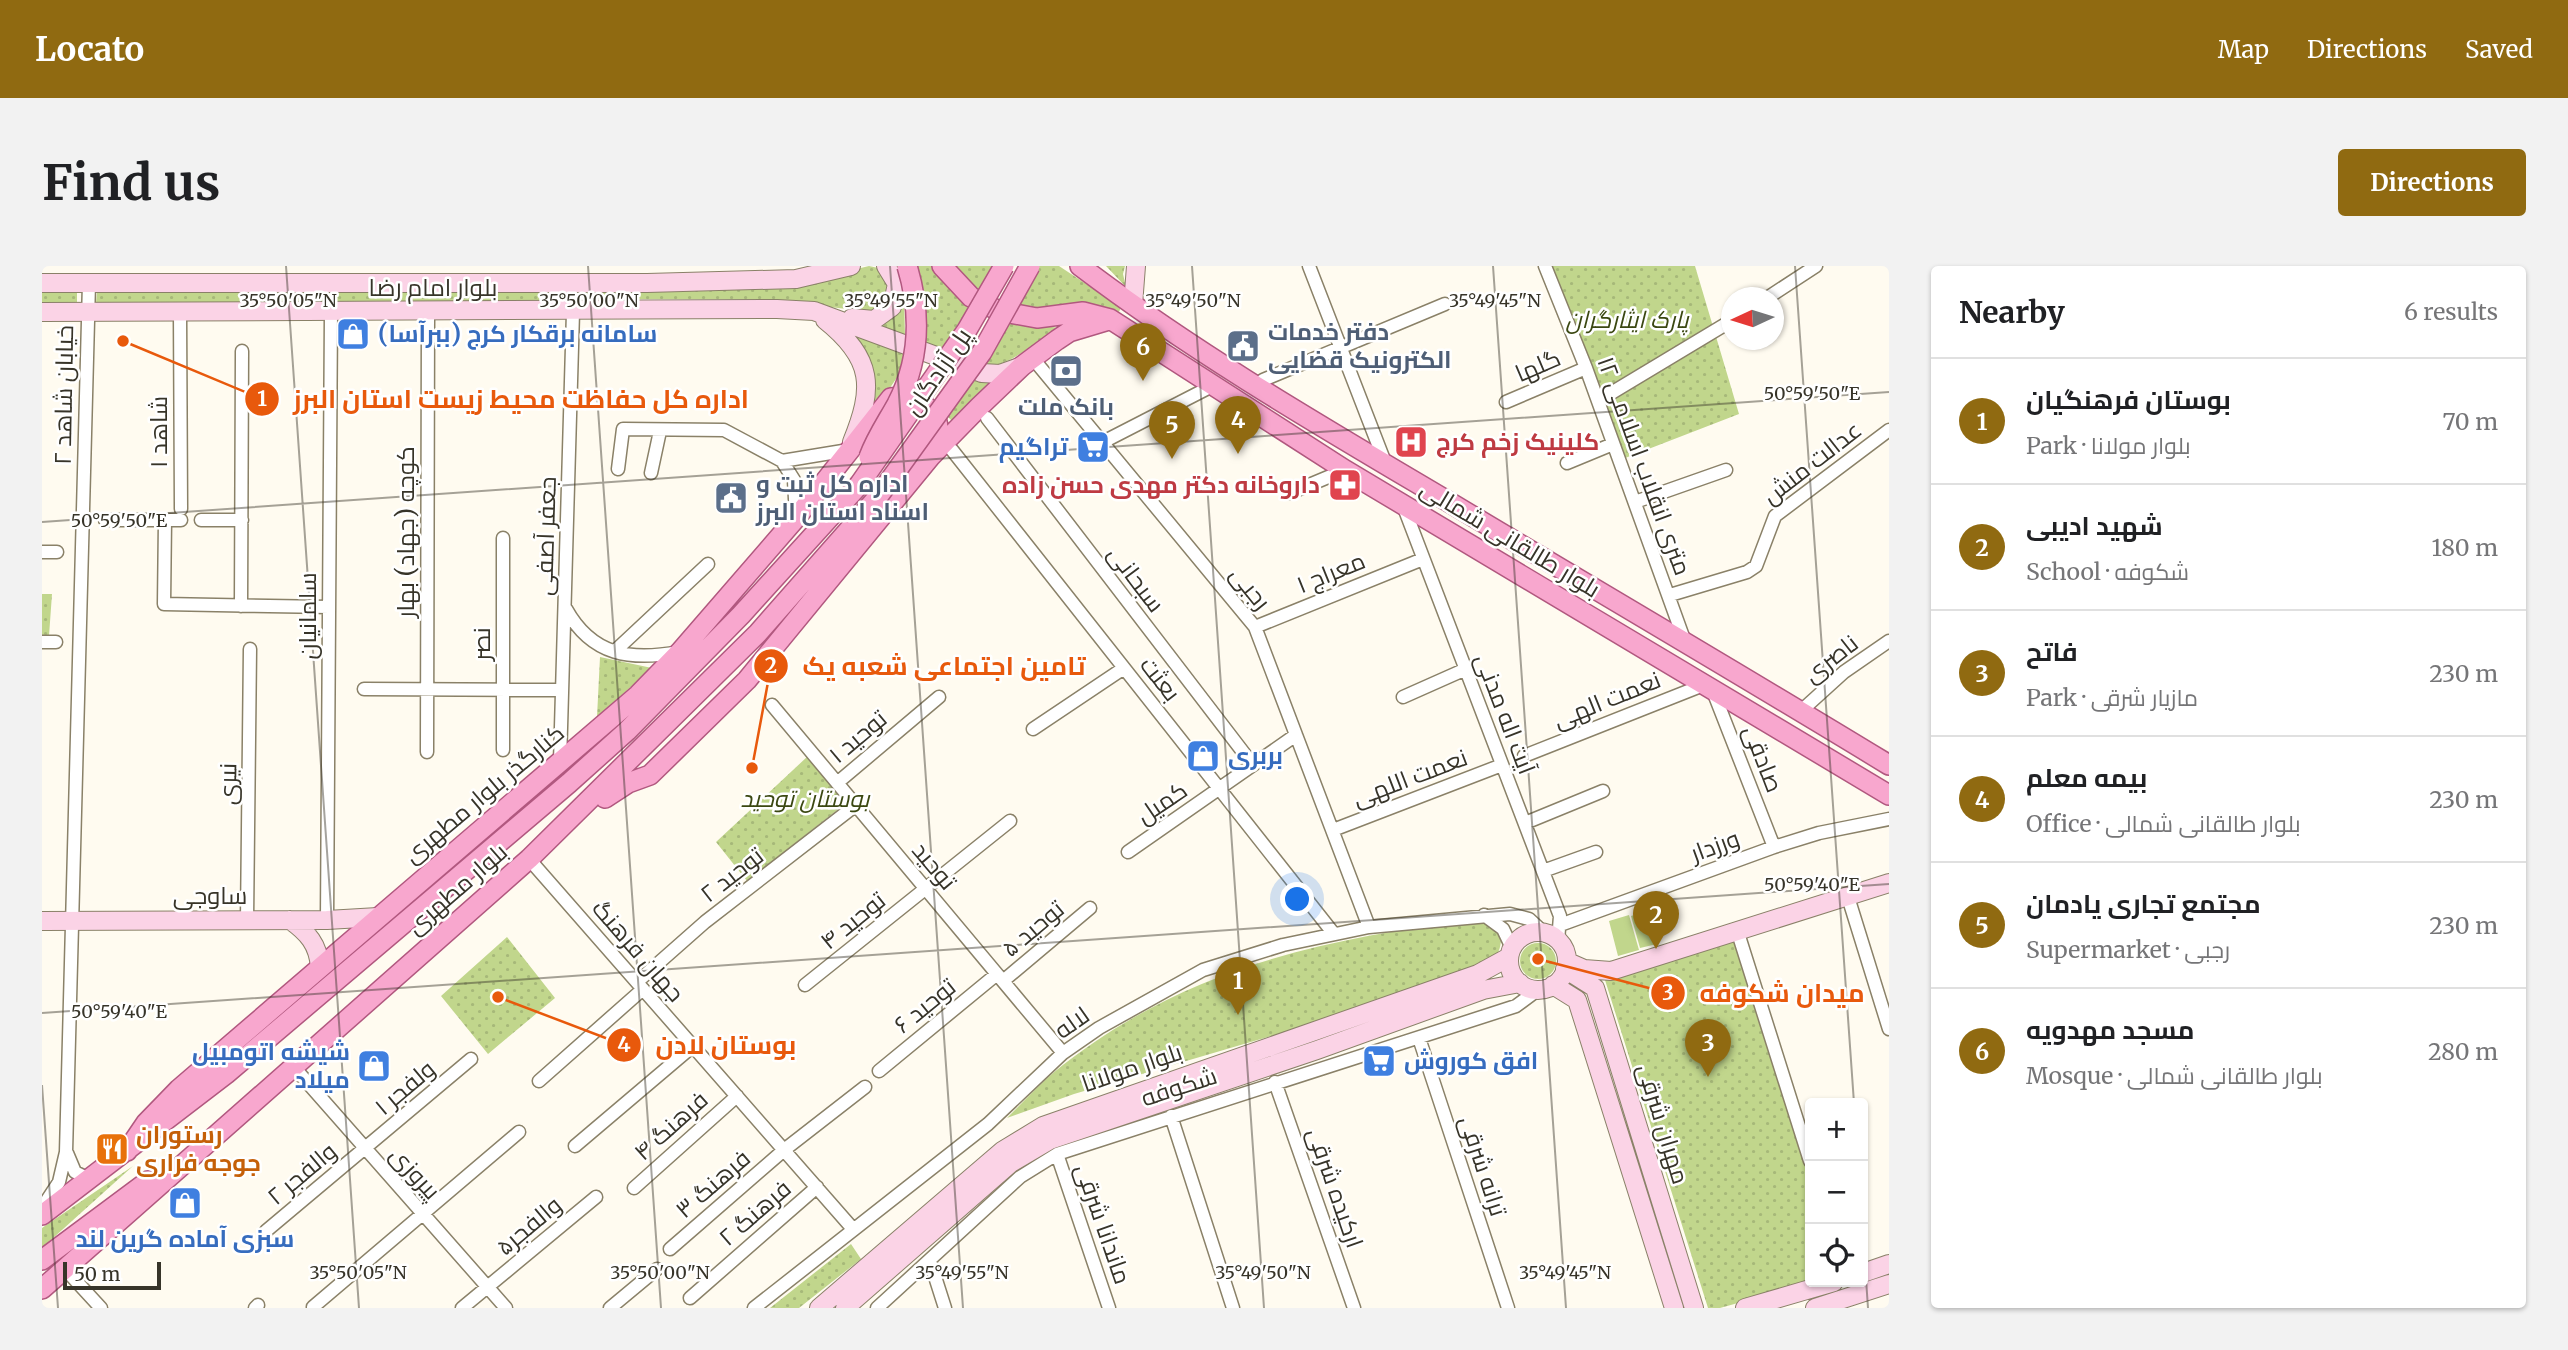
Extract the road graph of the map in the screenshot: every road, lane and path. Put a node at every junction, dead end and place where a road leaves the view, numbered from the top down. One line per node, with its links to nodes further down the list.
1 (851, 266): 13 (main road, بلوار امام رضا)
2 (886, 266): 20 (main road)
3 (907, 266): 51 (main road, bridge)
4 (942, 266): 26 (main road)
5 (1004, 266): 51 (main road, پل آزادگان, bridge)
6 (1030, 266): 53 (main road, پل آزادگان, bridge)
7 (1080, 266): 17 (main road, بلوار طالقانی شمالی)
8 (1097, 266): 17 (main road)
9 (1136, 266): 17 (main road)
10 (1309, 266): 28 (street)
11 (1545, 266): 31 (street, ۱۲ متری انقلاب اسلامی)
12 (1816, 266): 16 (street)
13 (820, 270): 15 (main road, بلوار امام رضا)
14 (42, 283): 15 (main road, بلوار امام رضا)
15 (89, 283): 19 (street, خیابان شاهد ۲)
16 (1784, 287)
17 (1127, 301): 46 (main road, بلوار طالقانی شمالی)
18 (1445, 304): 28 (street)
19 (88, 311): 21 (main road, بلوار امام رضا); 22 (main road, بلوار امام رضا); 117 (street, خیابان شاهد ۲)
20 (814, 311): 25 (main road, بلوار امام رضا); 30 (main road, بلوار امام رضا); 41 (main road)
21 (42, 312)
22 (180, 312): 23 (main road, بلوار امام رضا); 58 (street, شاهد ۱)
23 (331, 312): 24 (main road, بلوار امام رضا); 68 (street, سلمانیان)
24 (428, 312): 25 (main road, بلوار امام رضا); 80 (street, کوچه (جهاد) بهار)
25 (573, 312): 69 (street, جعفر آصفی)
26 (1110, 319): 30 (main road); 33 (main road, بلوار طالقانی شمالی)
27 (1721, 327): 34 (street)
28 (1341, 346): 32 (street); 46 (street)
29 (243, 351): 60 (street)
30 (1028, 364): 39 (street, رجبی); 43 (main road)
31 (1586, 368): 34 (street, ۱۲ متری انقلاب اسلامی); 35 (street, گلها)
32 (1263, 380)
33 (1214, 385): 39 (street); 48 (main road, بلوار طالقانی شمالی)
34 (1598, 401): 40 (street, ۱۲ متری انقلاب اسلامی)
35 (1506, 402)
36 (987, 418): 93 (street, سبحانی)
37 (660, 430): 44 (street); 47 (street); 50 (street)
38 (1889, 430): 66 (street, عدالت منش)
39 (1103, 442): 70 (street, رجبی)
40 (1614, 444): 45 (street); 54 (street, ۱۲ متری انقلاب اسلامی)
41 (849, 450): 43 (main road, کنارگذر بلوار مطهری); 44 (street); 56 (main road, کنارگذر بلوار مطهری)
42 (952, 450): 76 (street, بعثت)
43 (931, 456): 104 (main road)
44 (782, 461): 56 (street)
45 (1567, 463)
46 (1386, 465): 72 (main road, بلوار طالقانی شمالی)
47 (618, 469)
48 (1345, 470): 52 (street); 55 (main road, بلوار طالقانی شمالی)
49 (1727, 470): 54 (street)
50 (651, 473)
51 (859, 485): 152 (main road, بلوار مطهری)
52 (1290, 493)
53 (877, 498): 104 (main road, بلوار مطهری)
54 (1635, 502): 66 (street, ۱۲ متری انقلاب اسلامی)
55 (1402, 503): 64 (street, آیت اله مدنی); 78 (main road, بلوار طالقانی شمالی)
56 (796, 518): 75 (main road, کنارگذر بلوار مطهری)
57 (105, 520): 58 (street)
58 (165, 520): 67 (street)
59 (201, 520): 60 (street)
60 (242, 520): 67 (street)
61 (503, 538): 81 (street, نصر)
62 (42, 552): 63 (street)
63 (57, 552)
64 (1423, 559): 70 (street, معراج ۱); 77 (street, آیت اله مدنی)
65 (708, 564): 74 (street)
66 (1670, 596): 72 (street, ۱۲ متری انقلاب اسلامی)
67 (241, 606): 68 (street)
68 (329, 607): 120 (street, سلمانیان)
69 (565, 607): 74 (street); 82 (street, جعفر آصفی)
70 (1255, 627): 88 (street, رجبی)
71 (1889, 641): 86 (street, ناصری)
72 (1685, 643): 86 (main road, بلوار طالقانی شمالی)
73 (250, 649): 118 (street, نیری)
74 (615, 651): 75 (street)
75 (680, 652): 92 (main road, کنارگذر بلوار مطهری)
76 (1124, 668): 87 (street); 97 (street, بعثت)
77 (1466, 669): 84 (street); 94 (street, آیت اله مدنی)
78 (1709, 686): 91 (street, نعمت الهی); 99 (main road, بلوار طالقانی شمالی); 106 (street, صادقی)
79 (364, 689): 80 (street)
80 (427, 690): 81 (street); 90 (street, کوچه (جهاد) بهار)
81 (503, 690): 82 (street); 89 (street, نصر)
82 (562, 690): 92 (street, جعفر آصفی)
83 (939, 697): 96 (street, توحید ۱)
84 (1403, 697)
85 (772, 705): 96 (street, توحید)
86 (1801, 711): 95 (main road, بلوار طالقانی شمالی)
87 (1033, 729)
88 (1296, 734): 93 (street, کمیل); 105 (street, رجبی)
89 (503, 750)
90 (427, 752)
91 (1524, 756)
92 (560, 762): 116 (main road, کنارگذر بلوار مطهری)
93 (1253, 765): 97 (street, کمیل)
94 (1502, 765): 103 (street, آیت اله مدنی); 105 (street, نعمت اللهی)
95 (1889, 765)
96 (837, 783): 100 (street, توحید)
97 (1220, 789): 107 (street, کمیل); 125 (street, بعثت)
98 (1603, 791): 103 (street)
99 (1889, 795)
100 (856, 805): 112 (street, توحید); 131 (street, توحید ۲)
101 (1889, 819): 106 (street, ورزدار)
102 (1010, 821): 112 (street, توحید ۴)
103 (1525, 823): 110 (street, آیت اله مدنی)
104 (564, 826): 109 (main road, بلوار مطهری)
105 (1333, 830): 122 (street, رجبی)
106 (1774, 847): 123 (street, ورزدار)
107 (1128, 852)
108 (1596, 852): 110 (street)
109 (529, 859): 131 (street, جهان فرهنگ); 139 (main road, بلوار مطهری)
110 (1543, 871): 123 (street, آیت اله مدنی)
111 (1889, 883): 113 (main road)
112 (926, 889): 129 (street, توحید); 132 (street, توحید ۴)
113 (1848, 897): 124 (main road); 134 (street)
114 (1090, 908): 129 (street, توحید ۵)
115 (1484, 914): 122 (street, لاله); 123 (street, لاله); 126 (street)
116 (378, 917): 120 (main road, ساوجی); 128 (main road, کنارگذر بلوار مطهری)
117 (72, 920): 118 (main road, ساوجی); 121 (main road, ساوجی); 153 (street, خیابان شاهد ۲)
118 (247, 920): 119 (main road, ساوجی)
119 (290, 920): 120 (main road, ساوجی); 128 (main road)
120 (327, 920)
121 (42, 921)
122 (1369, 927): 125 (street, لاله)
123 (1554, 933): 126 (main road); 127 (main road)
124 (1738, 933): 127 (main road); 148 (street)
125 (1334, 934): 137 (street, لاله)
126 (1511, 953): 130 (main road); 183 (main road, بلوار مولانا)
127 (1566, 965): 133 (main road); 192 (main road, مهران شرقی)
128 (320, 967): 152 (main road, کنارگذر بلوار مطهری)
129 (1000, 978): 137 (street, توحید); 140 (street, توحید ۶)
130 (1520, 983): 133 (main road); 184 (main road, بلوار مولانا)
131 (640, 985): 136 (street, جهان فرهنگ); 141 (street, توحید ۲)
132 (805, 985)
133 (1546, 987): 135 (street, شکوفه); 191 (main road, مهران شرقی)
134 (1889, 1029)
135 (1419, 1038): 142 (street, شکوفه); 190 (street, ترانه شرقی)
136 (693, 1046): 144 (street, جهان فرهنگ); 149 (street)
137 (1063, 1053): 162 (street, لاله)
138 (471, 1059): 150 (street, ولفجر ۱)
139 (292, 1065): 147 (main road, بلوار مطهری); 150 (street, پیروزی)
140 (879, 1071)
141 (539, 1082)
142 (1276, 1082): 145 (street, شکوفه); 189 (street, ارکیده شرقی)
143 (865, 1087): 151 (street, فرهنگ ۳)
144 (737, 1096): 151 (street, جهان فرهنگ); 157 (street, فرهنگ ۴)
145 (1171, 1116): 154 (street, شکوفه); 188 (street)
146 (519, 1132): 160 (street)
147 (209, 1139): 165 (main road); 168 (main road, بلوار مطهری)
148 (1805, 1145)
149 (575, 1146)
150 (365, 1149): 160 (street, پیروزی); 163 (street, والفجر ۲)
151 (784, 1150): 156 (street, جهان فرهنگ); 164 (street, فرهنگ ۳)
152 (127, 1151): 155 (main road, بلوار مطهری)
153 (66, 1152): 155 (street); 159 (street, خیابان شاهد ۲)
154 (1057, 1154): 166 (street, شکوفه); 187 (street, ماندانا شرقی)
155 (100, 1173): 161 (main road, بلوار مطهری)
156 (817, 1187): 162 (street, جهان فرهنگ); 175 (street, فرهنگ ۲)
157 (634, 1188)
158 (596, 1197): 172 (street, والفجر۵)
159 (42, 1208)
160 (424, 1214): 172 (street, پیروزی); 177 (street)
161 (42, 1215)
162 (853, 1229): 182 (street, لاله)
163 (266, 1231)
164 (670, 1249)
165 (42, 1260)
166 (930, 1261): 185 (street, شکوفه); 186 (street)
167 (1889, 1264): 170 (main road)
168 (65, 1269): 174 (main road, بلوار مطهری); 178 (street)
169 (657, 1269): 181 (street)
170 (1868, 1271)
171 (1889, 1284): 176 (main road)
172 (488, 1287): 179 (street, والفجر۵); 180 (street, پیروزی)
173 (1817, 1287): 193 (main road)
174 (42, 1289)
175 (690, 1298)
176 (1857, 1301): 194 (main road)
177 (313, 1307)
178 (102, 1308)
179 (462, 1308)
180 (506, 1308)
181 (610, 1308)
182 (754, 1308)
183 (819, 1308)
184 (845, 1308)
185 (877, 1308)
186 (945, 1308)
187 (1109, 1308)
188 (1233, 1308)
189 (1354, 1308)
190 (1508, 1308)
191 (1674, 1308)
192 (1694, 1308)
193 (1745, 1308)
194 (1815, 1308)

